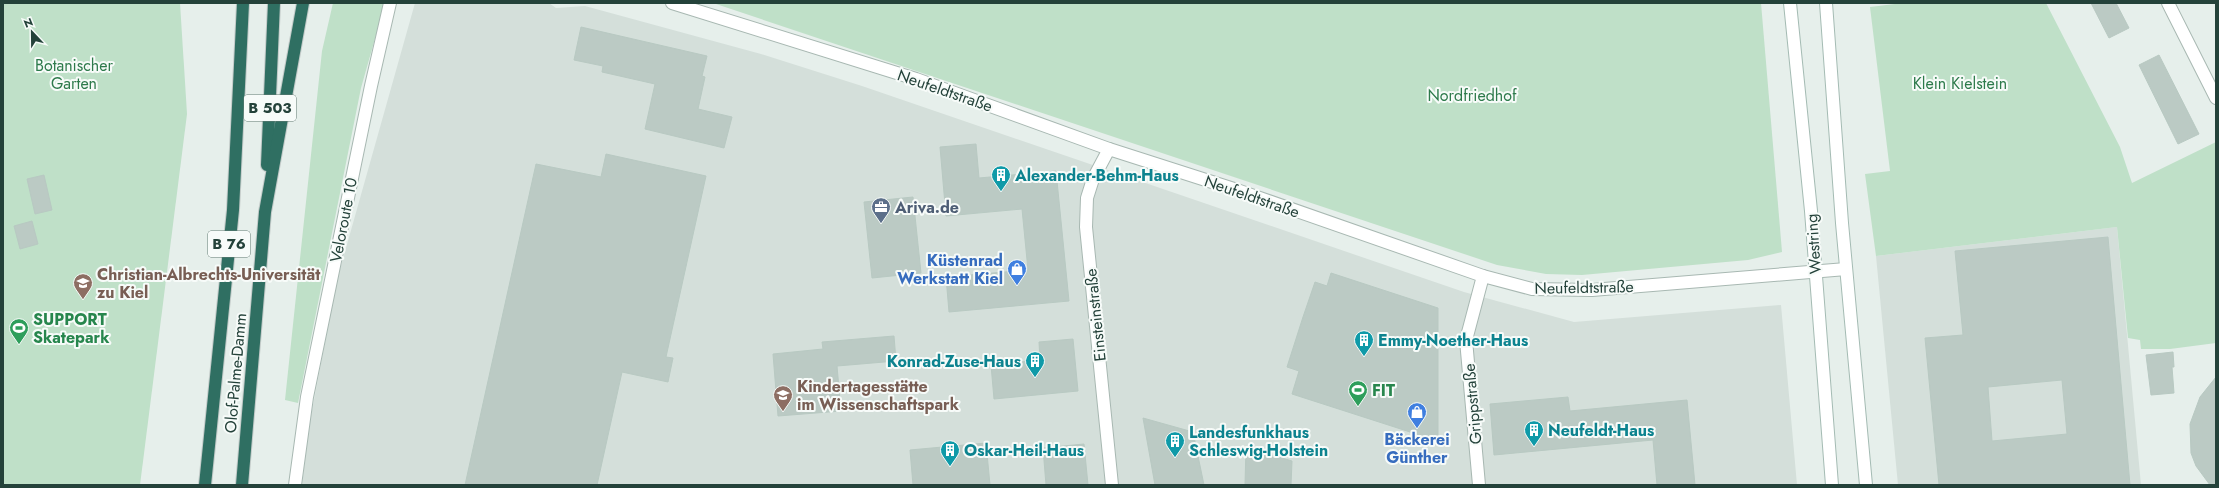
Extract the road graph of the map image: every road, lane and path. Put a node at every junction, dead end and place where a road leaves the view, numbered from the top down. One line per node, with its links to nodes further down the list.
1 (243, 3): 15 (highway, Olof-Palme-Damm / B 76)
2 (274, 3): 11 (highway, B 503)
3 (303, 3): 11 (highway, Olof-Palme-Damm / B 76)
4 (390, 3): 17 (street, Veloroute 10)
5 (672, 3): 10 (street, Neufeldtstraße)
6 (1790, 3): 13 (street, Westring)
7 (1826, 3): 12 (street, Westring)
8 (2168, 3): 9 (street)
9 (2216, 98)
10 (1109, 149): 14 (street, Neufeldtstraße); 18 (street, Einsteinstraße)
11 (265, 212): 16 (highway, Olof-Palme-Damm / B 76)
12 (1846, 269): 13 (street, Neufeldtstraße); 21 (street, Westring)
13 (1815, 271): 14 (street, Neufeldtstraße); 20 (street, Westring)
14 (1483, 276): 19 (street, Grippstraße)
15 (205, 485)
16 (242, 485)
17 (295, 485)
18 (1112, 485)
19 (1479, 485)
20 (1832, 485)
21 (1866, 485)

